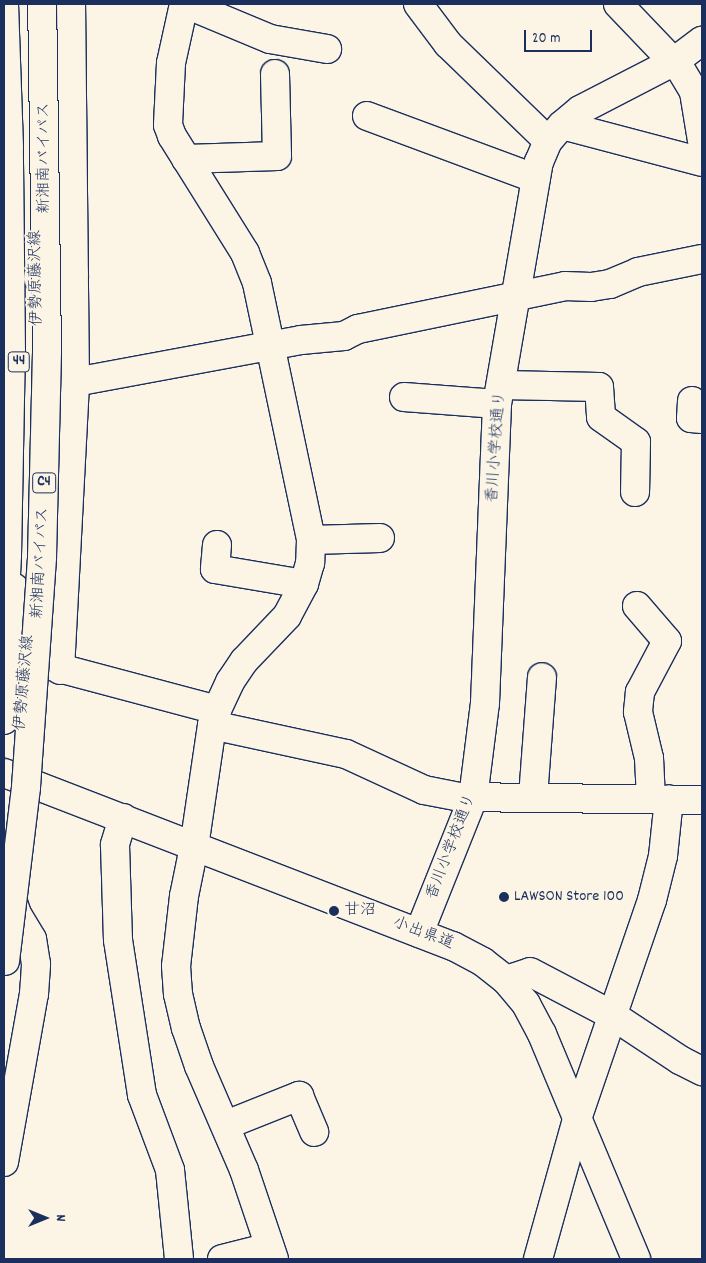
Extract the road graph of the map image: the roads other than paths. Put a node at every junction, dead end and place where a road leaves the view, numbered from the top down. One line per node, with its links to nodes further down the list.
1 (4, 4): 33 (main road, C4)
2 (13, 4): 33 (main road, 伊勢原藤沢線 / 44)
3 (31, 4): 21 (main road, 伊勢原藤沢線 / 44)
4 (42, 4): 47 (main road, 新湘南バイパス / C4, bridge)
5 (71, 4): 20 (main road)
6 (185, 4): 10 (main road); 16 (main road)
7 (418, 4): 14 (main road)
8 (618, 4): 11 (main road)
9 (702, 41): 11 (main road, 香川小学校通り)
10 (327, 49)
11 (675, 61): 14 (main road, 香川小学校通り); 15 (main road)
12 (274, 74): 16 (main road)
13 (367, 116): 18 (main road)
14 (555, 133): 17 (main road); 18 (main road, 香川小学校通り)
15 (702, 140)
16 (186, 159): 23 (main road)
17 (702, 162)
18 (536, 179): 22 (main road, 香川小学校通り)
19 (702, 259): 22 (main road)
20 (74, 274): 21 (main road); 24 (main road)
21 (38, 278): 34 (main road, 伊勢原藤沢線 / 44)
22 (514, 298): 23 (main road); 25 (main road, 香川小学校通り)
23 (271, 346): 24 (main road); 29 (main road)
24 (75, 382): 35 (main road)
25 (499, 394): 26 (main road); 27 (main road); 41 (main road, 香川小学校通り)
26 (404, 397)
27 (635, 492)
28 (380, 538): 29 (main road)
29 (311, 540): 31 (main road)
30 (218, 545): 31 (main road)
31 (304, 584): 37 (main road)
32 (637, 606): 42 (main road)
33 (6, 624): 38 (main road, 伊勢原藤沢線 / 44)
34 (28, 658): 35 (main road); 39 (main road, 伊勢原藤沢線 / 44)
35 (60, 670): 37 (main road)
36 (542, 678): 40 (main road)
37 (215, 717): 41 (main road); 45 (main road)
38 (4, 720)
39 (10, 775): 44 (main road, 小出県道); 54 (main road, 伊勢原藤沢線)
40 (533, 797): 41 (main road); 42 (main road)
41 (473, 798): 46 (main road, 香川小学校通り)
42 (660, 799): 43 (main road); 49 (main road)
43 (702, 800)
44 (123, 818): 45 (main road, 小出県道); 56 (main road)
45 (194, 847): 46 (main road, 小出県道); 52 (main road)
46 (419, 932): 48 (main road, 小出県道)
47 (4, 970)
48 (506, 980): 49 (main road); 51 (main road, 小出県道)
49 (612, 1015): 50 (main road); 51 (main road)
50 (702, 1071)
51 (577, 1119): 58 (main road); 59 (main road, 小出県道)
52 (226, 1125): 53 (main road); 55 (main road)
53 (314, 1132)
54 (4, 1162)
55 (272, 1253): 57 (main road)
56 (179, 1259)
57 (222, 1259)
58 (538, 1259)
59 (636, 1259)

